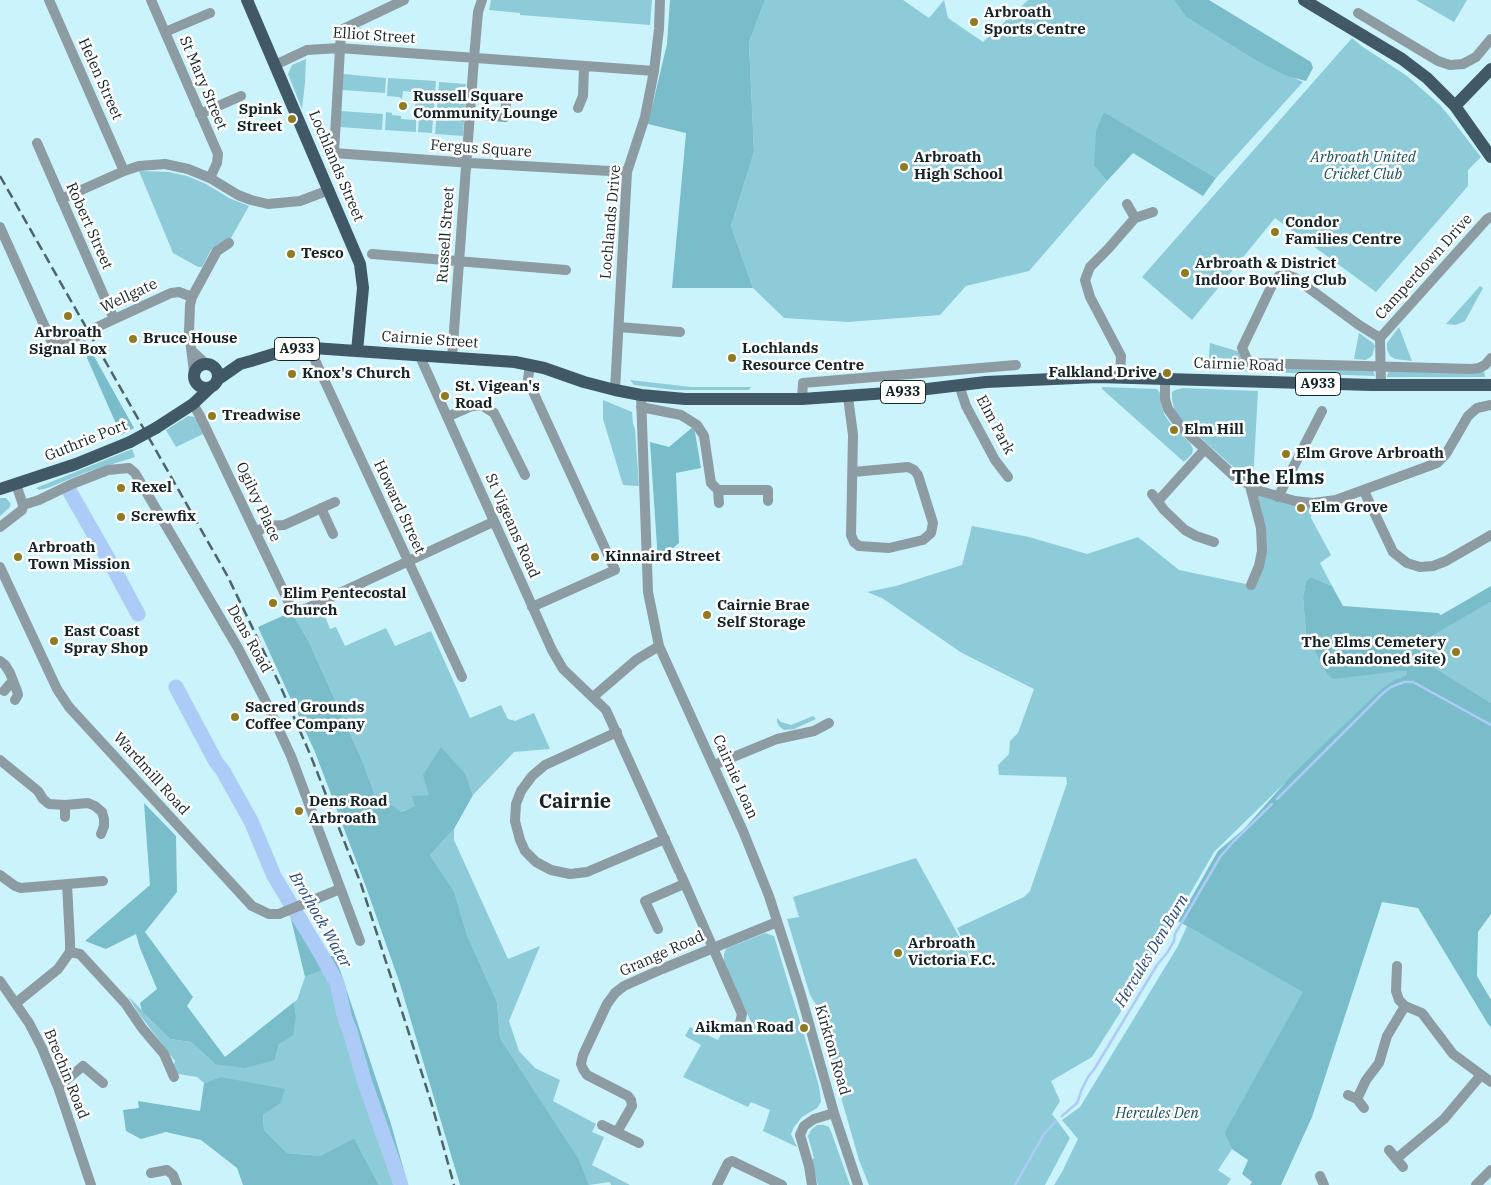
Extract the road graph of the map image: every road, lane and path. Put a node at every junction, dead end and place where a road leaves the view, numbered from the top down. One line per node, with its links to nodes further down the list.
1 (49, 0): 29 (street, Helen Street)
2 (151, 0): 10 (street, St Mary Street)
3 (247, 0): 16 (main road, Lochlands Street)
4 (404, 0): 14 (street)
5 (482, 0): 15 (street)
6 (660, 0): 19 (street, Lochlands Drive)
7 (1304, 0): 13 (main road)
8 (210, 13): 10 (street)
9 (1358, 13): 11 (street)
10 (165, 32): 24 (street, St Mary Street)
11 (1389, 32): 12 (street); 13 (street)
12 (1491, 40)
13 (1380, 45): 22 (main road)
14 (339, 48): 15 (street, Elliot Street); 16 (street, Elliot Street); 28 (street, Fergus Square)
15 (474, 58): 17 (street, Elliot Street); 25 (street, Russell Street)
16 (275, 65): 32 (main road, Lochlands Street)
17 (584, 67): 19 (street, Elliot Street); 23 (street)
18 (1491, 69): 22 (main road)
19 (654, 71): 30 (street, Lochlands Drive)
20 (241, 96): 24 (street)
21 (506, 103): 25 (street)
22 (1455, 106): 27 (main road)
23 (578, 108)
24 (200, 114): 31 (street, St Mary Street)
25 (470, 114): 28 (street, Russell Street)
26 (37, 144): 33 (street, Robert Street)
27 (1491, 158)
28 (466, 163): 30 (street, Fergus Square); 41 (street, Russell Street)
29 (124, 171): 31 (street); 33 (street)
30 (627, 172): 45 (street, Lochlands Drive)
31 (210, 178): 32 (street)
32 (329, 190): 49 (main road, Lochlands Street)
33 (61, 199): 44 (street, Robert Street)
34 (1127, 204): 37 (street)
35 (1153, 212): 37 (street)
36 (1491, 217): 47 (street, Camperdown Drive)
37 (1135, 218): 61 (street)
38 (1, 230): 44 (street, Wellgate)
39 (229, 243): 43 (street)
40 (372, 254): 41 (street)
41 (459, 262): 42 (street); 52 (street, Russell Street)
42 (566, 270)
43 (192, 296): 44 (street, Wellgate); 50 (street)
44 (114, 319)
45 (619, 327): 46 (street); 68 (street, Lochlands Drive)
46 (680, 332)
47 (1380, 338): 58 (street); 58 (street)
48 (313, 348): 49 (main road, Cairnie Street / A933); 55 (main road, Cairnie Street / A933); 98 (street, Howard Street)
49 (357, 351): 51 (main road, Cairnie Street / A933)
50 (193, 352): 54 (street); 60 (street)
51 (421, 356): 52 (main road, Cairnie Street / A933); 76 (street, St Vigeans Road)
52 (452, 358): 56 (main road, Cairnie Street / A933)
53 (1491, 358): 58 (street)
54 (209, 364): 55 (main road, Cairnie Street / A933); 60 (main road); 64 (main road)
55 (240, 364): 64 (main road, Cairnie Street / A933)
56 (530, 365): 68 (main road, Cairnie Street / A933); 101 (street)
57 (1016, 365): 59 (street)
58 (1381, 366): 67 (street)
59 (985, 367): 63 (street); 70 (street)
60 (194, 376): 64 (main road); 75 (main road, Guthrie Port / A933)
61 (1120, 377): 62 (main road, Cairnie Road / A933); 63 (main road, Cairnie Road / A933)
62 (1166, 379): 67 (main road, Cairnie Road / A933); 77 (street)
63 (986, 382): 65 (main road, Cairnie Road / A933)
64 (214, 384): 72 (main road, Guthrie Port / A933)
65 (959, 385): 69 (main road, Cairnie Road / A933); 80 (street, Elm Park)
66 (1491, 385): 67 (main road, Cairnie Road / A933)
67 (1381, 386)
68 (615, 390): 71 (main road, Cairnie Road / A933)
69 (848, 397): 70 (main road, Cairnie Road / A933); 78 (street)
70 (802, 399): 71 (main road, Cairnie Road / A933)
71 (641, 401): 84 (street); 102 (street, Cairnie Loan)
72 (193, 404): 75 (main road, Guthrie Port / A933); 94 (street, Ogilvy Place)
73 (1491, 405): 85 (street)
74 (1322, 411): 86 (street)
75 (180, 412): 81 (main road, Guthrie Port / A933, bridge)
76 (447, 417): 79 (street); 92 (street, St Vigeans Road)
77 (1205, 449): 82 (street); 97 (street)
78 (853, 472): 78 (street)
79 (525, 474)
80 (1008, 476)
81 (16, 484): 83 (main road, Guthrie Port / A933); 90 (street)
82 (1250, 486): 86 (street); 100 (street)
83 (0, 489)
84 (718, 490): 87 (street); 89 (street)
85 (1364, 491): 86 (street); 96 (street)
86 (1278, 497)
87 (768, 501)
88 (335, 502): 91 (street)
89 (719, 503)
90 (23, 505): 93 (street); 121 (street, Dens Road)
91 (321, 508): 94 (street); 95 (street)
92 (493, 522): 98 (street); 101 (street, St Vigeans Road)
93 (0, 527)
94 (256, 532): 98 (street, Ogilvy Place)
95 (334, 534)
96 (1491, 535)
97 (1214, 542)
98 (408, 561): 104 (street, Howard Street)
99 (0, 567): 121 (street, Wardmill Road)
100 (1251, 585)
101 (532, 607): 107 (street, St Vigeans Road)
102 (660, 646): 107 (street); 112 (street, Cairnie Loan)
103 (0, 661): 105 (street)
104 (462, 677)
105 (14, 683): 106 (street); 108 (street)
106 (4, 691)
107 (593, 697): 110 (street)
108 (15, 700)
109 (829, 723): 112 (street)
110 (617, 732): 116 (street); 116 (street)
111 (0, 760): 113 (street)
112 (714, 765): 122 (street, Cairnie Loan)
113 (64, 805): 114 (street); 115 (street)
114 (66, 817)
115 (101, 834)
116 (665, 839): 118 (street)
117 (0, 874): 120 (street)
118 (681, 877): 123 (street); 125 (street)
119 (103, 881): 120 (street)
120 (67, 884): 126 (street)
121 (340, 889): 124 (street, Dens Road)
122 (777, 922): 125 (street, Grange Road); 138 (street, Kirkton Road)
123 (658, 929)
124 (360, 941)
125 (712, 948): 131 (street); 140 (street, Grange Road)
126 (70, 952): 129 (street); 133 (street)
127 (1397, 966): 130 (street)
128 (0, 982): 129 (street, Brechin Road)
129 (16, 1003): 136 (street, Brechin Road)
130 (1406, 1006): 132 (street); 137 (street)
131 (740, 1023)
132 (1481, 1075): 134 (street); 142 (street)
133 (174, 1077)
134 (1491, 1082)
135 (103, 1083): 136 (street)
136 (58, 1087): 145 (street, Brechin Road)
137 (1364, 1108)
138 (834, 1113): 149 (street); 150 (street, Kirkton Road)
139 (602, 1125): 140 (street)
140 (617, 1132): 141 (street)
141 (638, 1143)
142 (1389, 1150)
143 (1491, 1170): 151 (street)
144 (152, 1173): 146 (street)
145 (91, 1185)
146 (178, 1185)
147 (717, 1185): 148 (street)
148 (782, 1185)
149 (812, 1185)
150 (858, 1185)
151 (1476, 1185)

